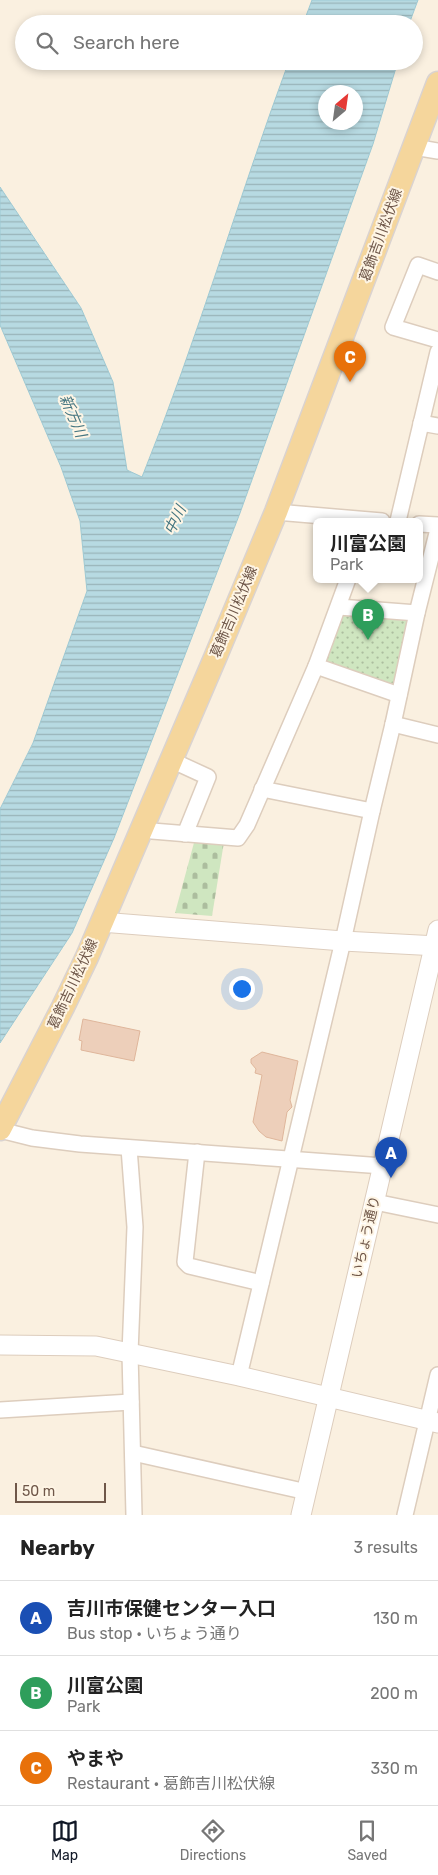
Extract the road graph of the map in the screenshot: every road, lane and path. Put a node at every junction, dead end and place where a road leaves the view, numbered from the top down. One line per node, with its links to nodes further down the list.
1 (438, 83): 2 (main road, 葛飾吉川松伏線)
2 (414, 147): 3 (street); 9 (main road, 葛飾吉川松伏線)
3 (438, 151)
4 (438, 272): 5 (street)
5 (438, 340)
6 (438, 352): 7 (street)
7 (421, 423): 8 (street); 11 (street)
8 (438, 426)
9 (276, 512): 10 (street); 21 (main road, 葛飾吉川松伏線)
10 (331, 518)
11 (399, 518)
12 (423, 525): 13 (street)
13 (438, 527): 16 (street)
14 (347, 583): 15 (street)
15 (339, 607): 16 (street); 17 (street)
16 (417, 613): 18 (street)
17 (316, 666): 18 (street); 22 (street)
18 (399, 695): 19 (street)
19 (393, 724): 20 (street); 23 (street)
20 (438, 735)
21 (171, 760): 24 (main road, 葛飾吉川松伏線); 25 (street)
22 (262, 790): 23 (street); 25 (street)
23 (372, 811): 27 (street)
24 (142, 827): 25 (street); 26 (main road, 葛飾吉川松伏線)
25 (185, 834)
26 (101, 922): 27 (street); 29 (main road, 葛飾吉川松伏線)
27 (343, 941): 28 (street); 32 (street)
28 (437, 941): 33 (street, いちょう通り)
29 (0, 1129): 30 (street)
30 (129, 1148): 31 (street); 38 (street)
31 (197, 1152): 32 (street); 36 (street)
32 (291, 1158): 33 (street); 36 (street)
33 (383, 1166): 34 (street, いちょう通り)
34 (375, 1202): 35 (street); 41 (street, いちょう通り)
35 (438, 1215)
36 (261, 1283): 40 (street)
37 (0, 1345): 38 (street)
38 (130, 1353): 40 (street); 42 (street)
39 (438, 1375): 44 (street)
40 (240, 1376): 41 (street)
41 (328, 1397): 44 (street); 46 (street, いちょう通り)
42 (131, 1402): 43 (street); 45 (street)
43 (0, 1410)
44 (433, 1422): 47 (street)
45 (133, 1453): 46 (street); 48 (street)
46 (307, 1492): 49 (street, いちょう通り)
47 (409, 1514)
48 (134, 1515)
49 (302, 1515)

